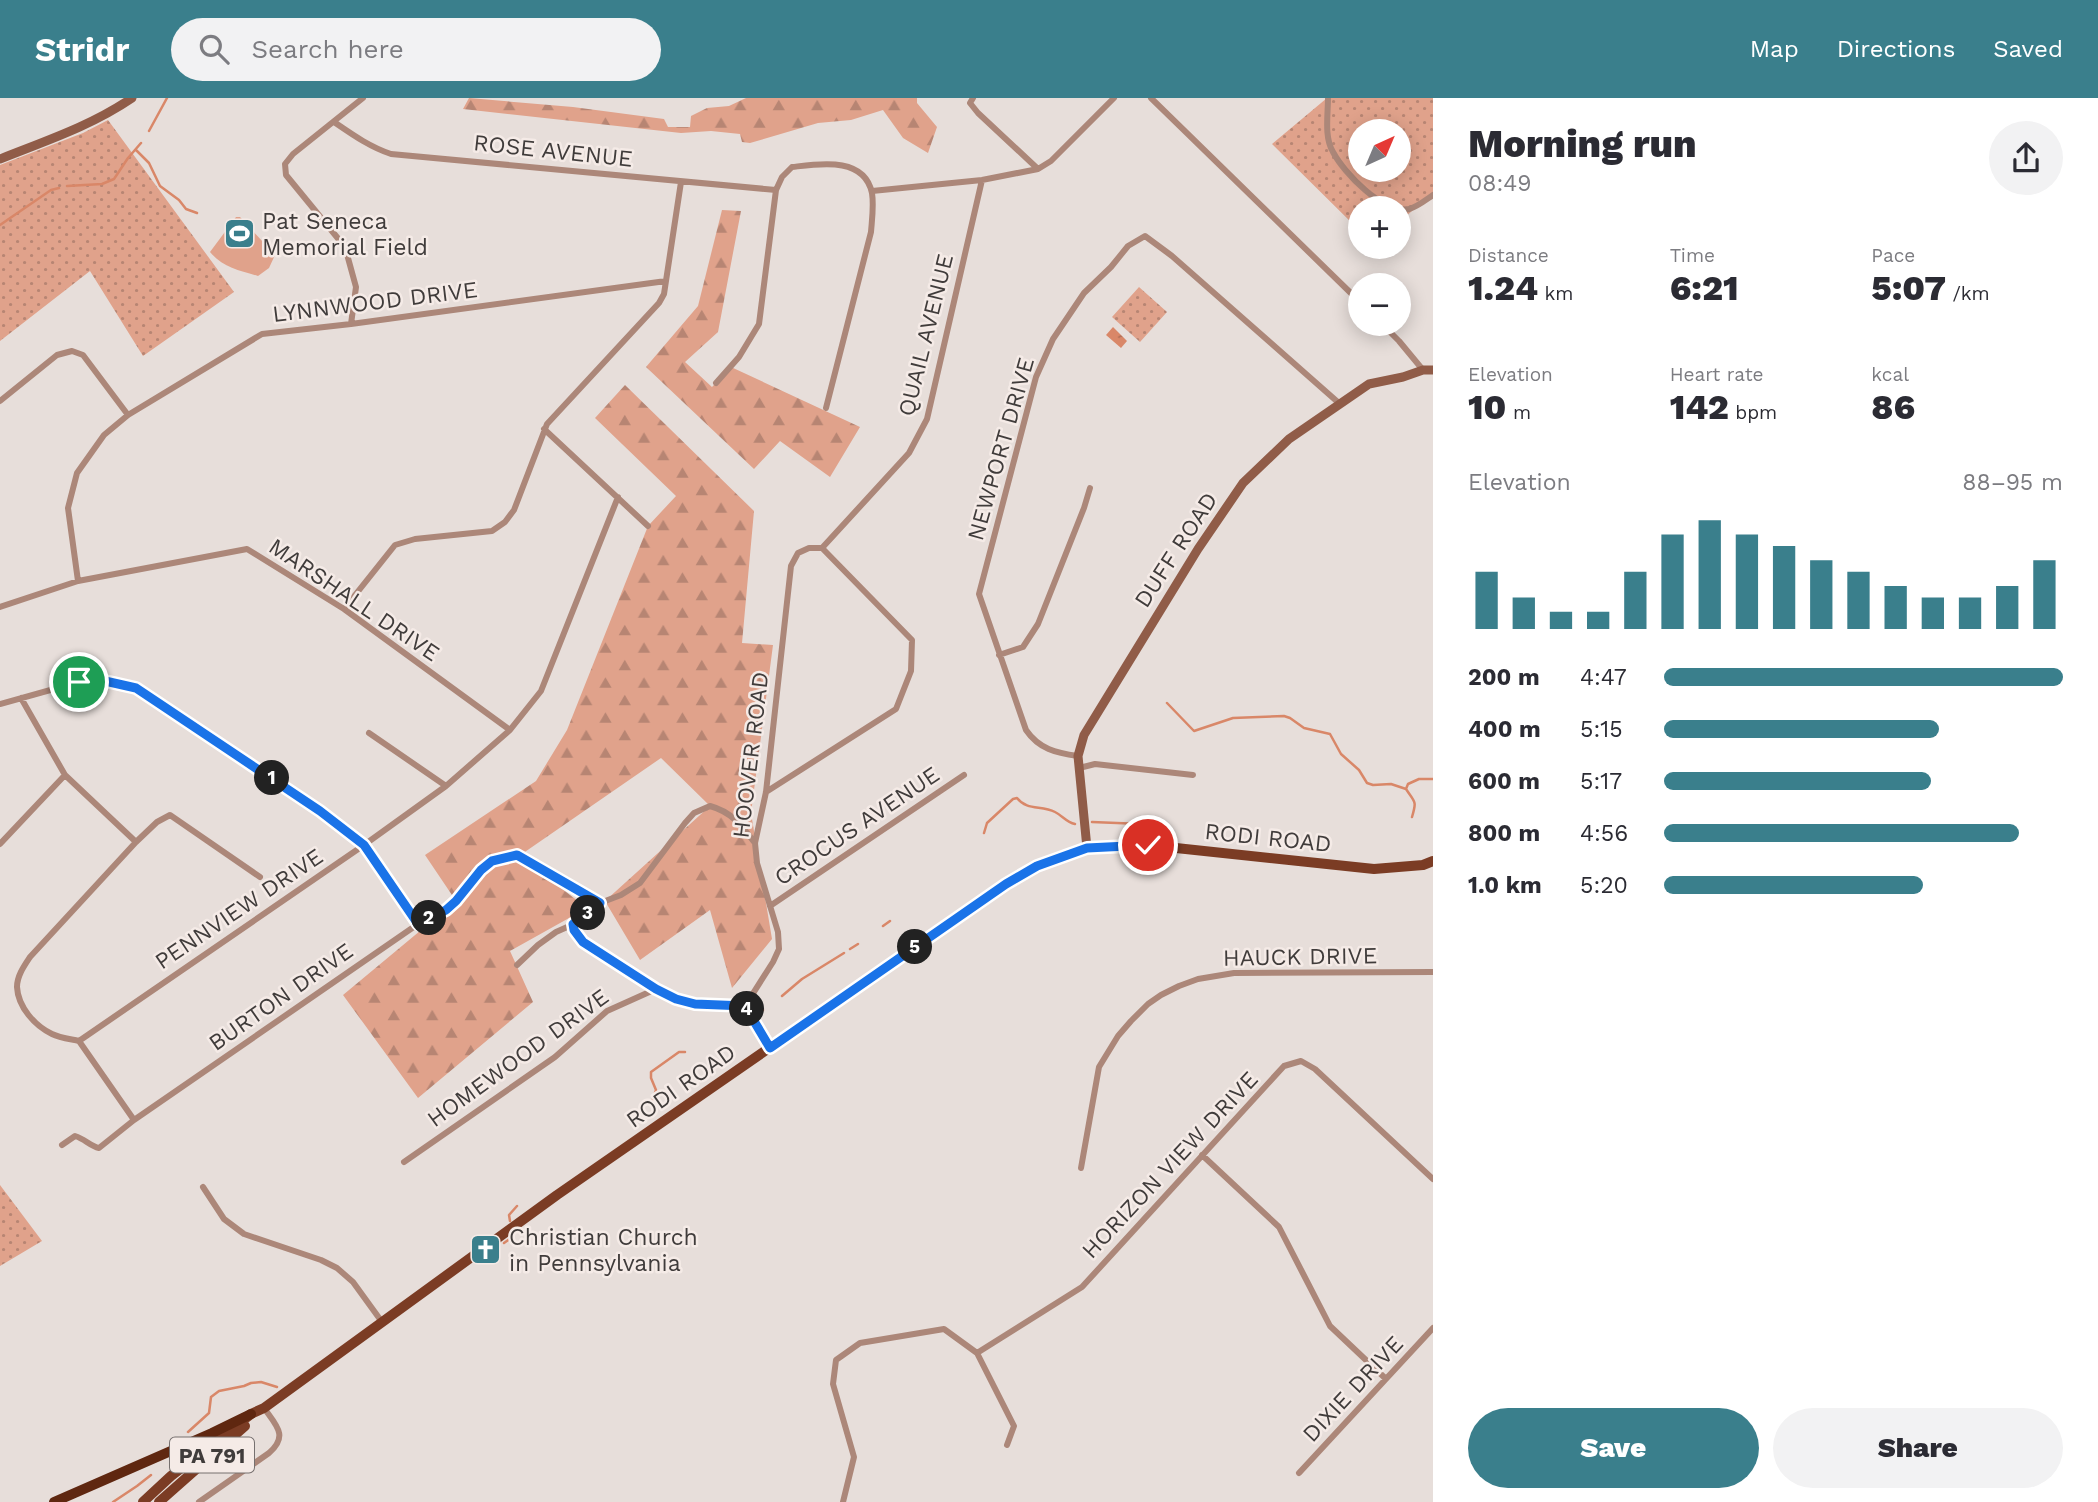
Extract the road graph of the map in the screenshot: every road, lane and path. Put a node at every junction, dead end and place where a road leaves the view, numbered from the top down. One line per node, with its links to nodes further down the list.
1 (132, 98): 8 (street)
2 (363, 98): 7 (street)
3 (973, 98): 9 (street)
4 (1114, 98): 9 (street)
5 (1151, 98): 16 (street)
6 (1328, 98): 14 (street)
7 (334, 122): 11 (street, ROSE AVENUE); 17 (street)
8 (0, 159)
9 (1038, 169): 10 (street)
10 (982, 180): 13 (street); 29 (street, QUAIL AVENUE)
11 (681, 182): 12 (street, ROSE AVENUE); 15 (street)
12 (776, 190): 13 (street); 20 (street)
13 (872, 191): 23 (street)
14 (1433, 195)
15 (666, 281): 17 (street, LYNNWOOD DRIVE); 25 (street)
16 (1348, 290)
17 (351, 324): 24 (street, LYNNWOOD DRIVE)
18 (1394, 336): 19 (street)
19 (1428, 370): 22 (street, DUFF ROAD)
20 (716, 383)
21 (0, 401): 24 (street)
22 (1340, 404): 33 (street, NEWPORT DRIVE); 38 (street, DUFF ROAD)
23 (826, 408)
24 (128, 415): 30 (street, LYNNWOOD DRIVE)
25 (544, 429): 27 (street); 32 (street)
26 (1090, 488): 33 (street)
27 (618, 497): 28 (street); 36 (street, PENNVIEW DRIVE)
28 (648, 526)
29 (822, 548): 44 (street, HOOVER ROAD); 44 (street)
30 (78, 581): 31 (street, MARSHALL DRIVE); 32 (street, MARSHALL DRIVE)
31 (0, 607)
32 (344, 609): 36 (street, MARSHALL DRIVE)
33 (999, 655): 38 (street, NEWPORT DRIVE)
34 (21, 698): 35 (street); 40 (street); 48 (street)
35 (0, 704)
36 (510, 730): 43 (street, PENNVIEW DRIVE)
37 (369, 733): 43 (street)
38 (1078, 756): 39 (street, DUFF ROAD)
39 (1079, 768): 42 (street); 49 (street, DUFF ROAD)
40 (65, 775): 45 (street); 46 (street)
41 (964, 775): 53 (street, CROCUS AVENUE)
42 (1194, 775)
43 (446, 786): 48 (street, PENNVIEW DRIVE)
44 (765, 792): 47 (street, HOOVER ROAD)
45 (136, 842): 51 (street); 60 (street)
46 (0, 844)
47 (755, 844): 52 (street); 53 (street, HOOVER ROAD)
48 (364, 845): 54 (street); 60 (street, PENNVIEW DRIVE)
49 (1087, 848): 50 (main road, RODI ROAD / PA 791); 61 (main road, RODI ROAD / PA 791)
50 (1433, 861)
51 (260, 877)
52 (600, 903): 54 (street, BURTON DRIVE); 55 (street)
53 (770, 906): 59 (street, HOOVER ROAD)
54 (418, 924): 62 (street, BURTON DRIVE)
55 (573, 924): 56 (street); 58 (street)
56 (517, 965)
57 (1433, 972): 66 (street, HAUCK DRIVE)
58 (656, 989): 59 (street); 65 (street, HOMEWOOD DRIVE)
59 (745, 1006): 61 (street)
60 (79, 1041): 62 (street)
61 (770, 1048): 69 (main road, RODI ROAD / PA 791)
62 (134, 1120): 63 (street, BURTON DRIVE)
63 (62, 1145)
64 (1202, 1154): 67 (street, HORIZON VIEW DRIVE); 71 (street, HORIZON VIEW DRIVE); 72 (street)
65 (404, 1161)
66 (1081, 1168)
67 (1433, 1179)
68 (203, 1187): 69 (street)
69 (382, 1322): 73 (main road, RODI ROAD / PA 791)
70 (1433, 1328): 72 (street, DIXIE DRIVE)
71 (976, 1353): 75 (street); 81 (street)
72 (1387, 1378): 76 (street, DIXIE DRIVE)
73 (264, 1408): 74 (main road, RODI ROAD / PA 791); 79 (main road, RODI ROAD / PA 791); 80 (street)
74 (251, 1414): 77 (highway); 78 (main road, RODI ROAD / PA 791)
75 (1007, 1445)
76 (1299, 1473)
77 (54, 1502)
78 (143, 1502)
79 (159, 1502)
80 (199, 1502)
81 (843, 1502)

